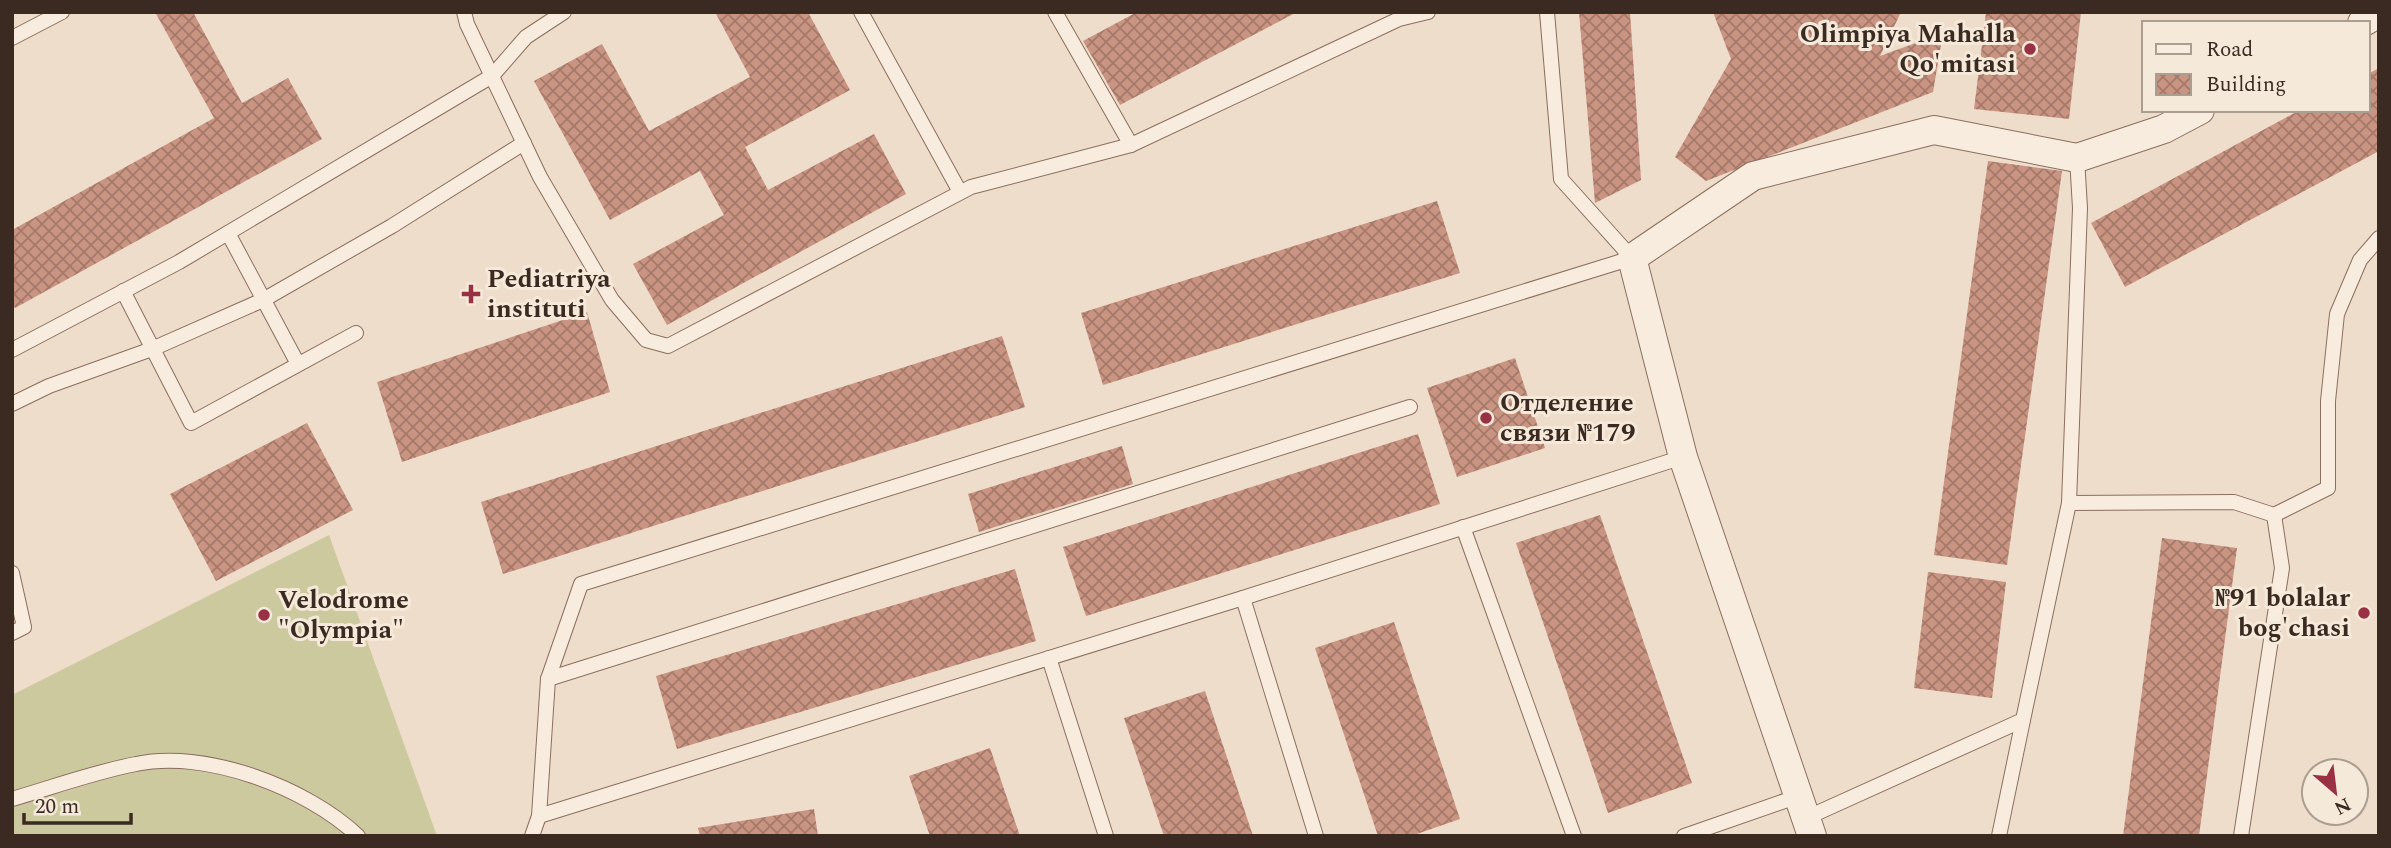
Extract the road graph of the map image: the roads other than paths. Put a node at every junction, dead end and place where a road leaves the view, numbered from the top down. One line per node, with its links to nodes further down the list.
1 (62, 12): 8 (lane)
2 (464, 12): 9 (lane)
3 (564, 12): 9 (lane)
4 (861, 12): 14 (lane)
5 (1055, 12): 12 (lane)
6 (1428, 12): 12 (lane)
7 (1547, 12): 17 (lane)
8 (12, 38)
9 (492, 76): 11 (lane); 15 (lane)
10 (2196, 112): 13 (street)
11 (524, 144): 14 (lane); 19 (lane)
12 (1131, 145): 14 (lane)
13 (2077, 158): 17 (street); 27 (lane)
14 (960, 192)
15 (228, 233): 18 (lane); 19 (lane)
16 (2379, 238): 28 (lane)
17 (1632, 258): 26 (street); 34 (lane)
18 (123, 292): 21 (lane); 22 (lane)
19 (263, 300): 21 (lane); 23 (lane)
20 (356, 333): 23 (lane)
21 (152, 349): 23 (lane); 24 (lane)
22 (12, 350)
23 (298, 364)
24 (12, 404)
25 (1410, 407): 34 (lane)
26 (1683, 457): 29 (lane); 38 (street)
27 (2069, 503): 28 (lane); 35 (lane)
28 (2274, 515): 46 (lane)
29 (1463, 527): 31 (lane); 43 (lane)
30 (12, 573): 32 (lane)
31 (1243, 598): 33 (lane); 42 (lane)
32 (18, 630)
33 (1049, 658): 37 (lane); 41 (lane)
34 (548, 679): 37 (lane)
35 (2023, 720): 38 (lane); 45 (lane)
36 (12, 799): 39 (lane)
37 (539, 816): 40 (lane)
38 (1806, 817): 44 (lane)
39 (358, 836)
40 (532, 836)
41 (1106, 836)
42 (1316, 836)
43 (1574, 836)
44 (1684, 836)
45 (1999, 836)
46 (2241, 836)

